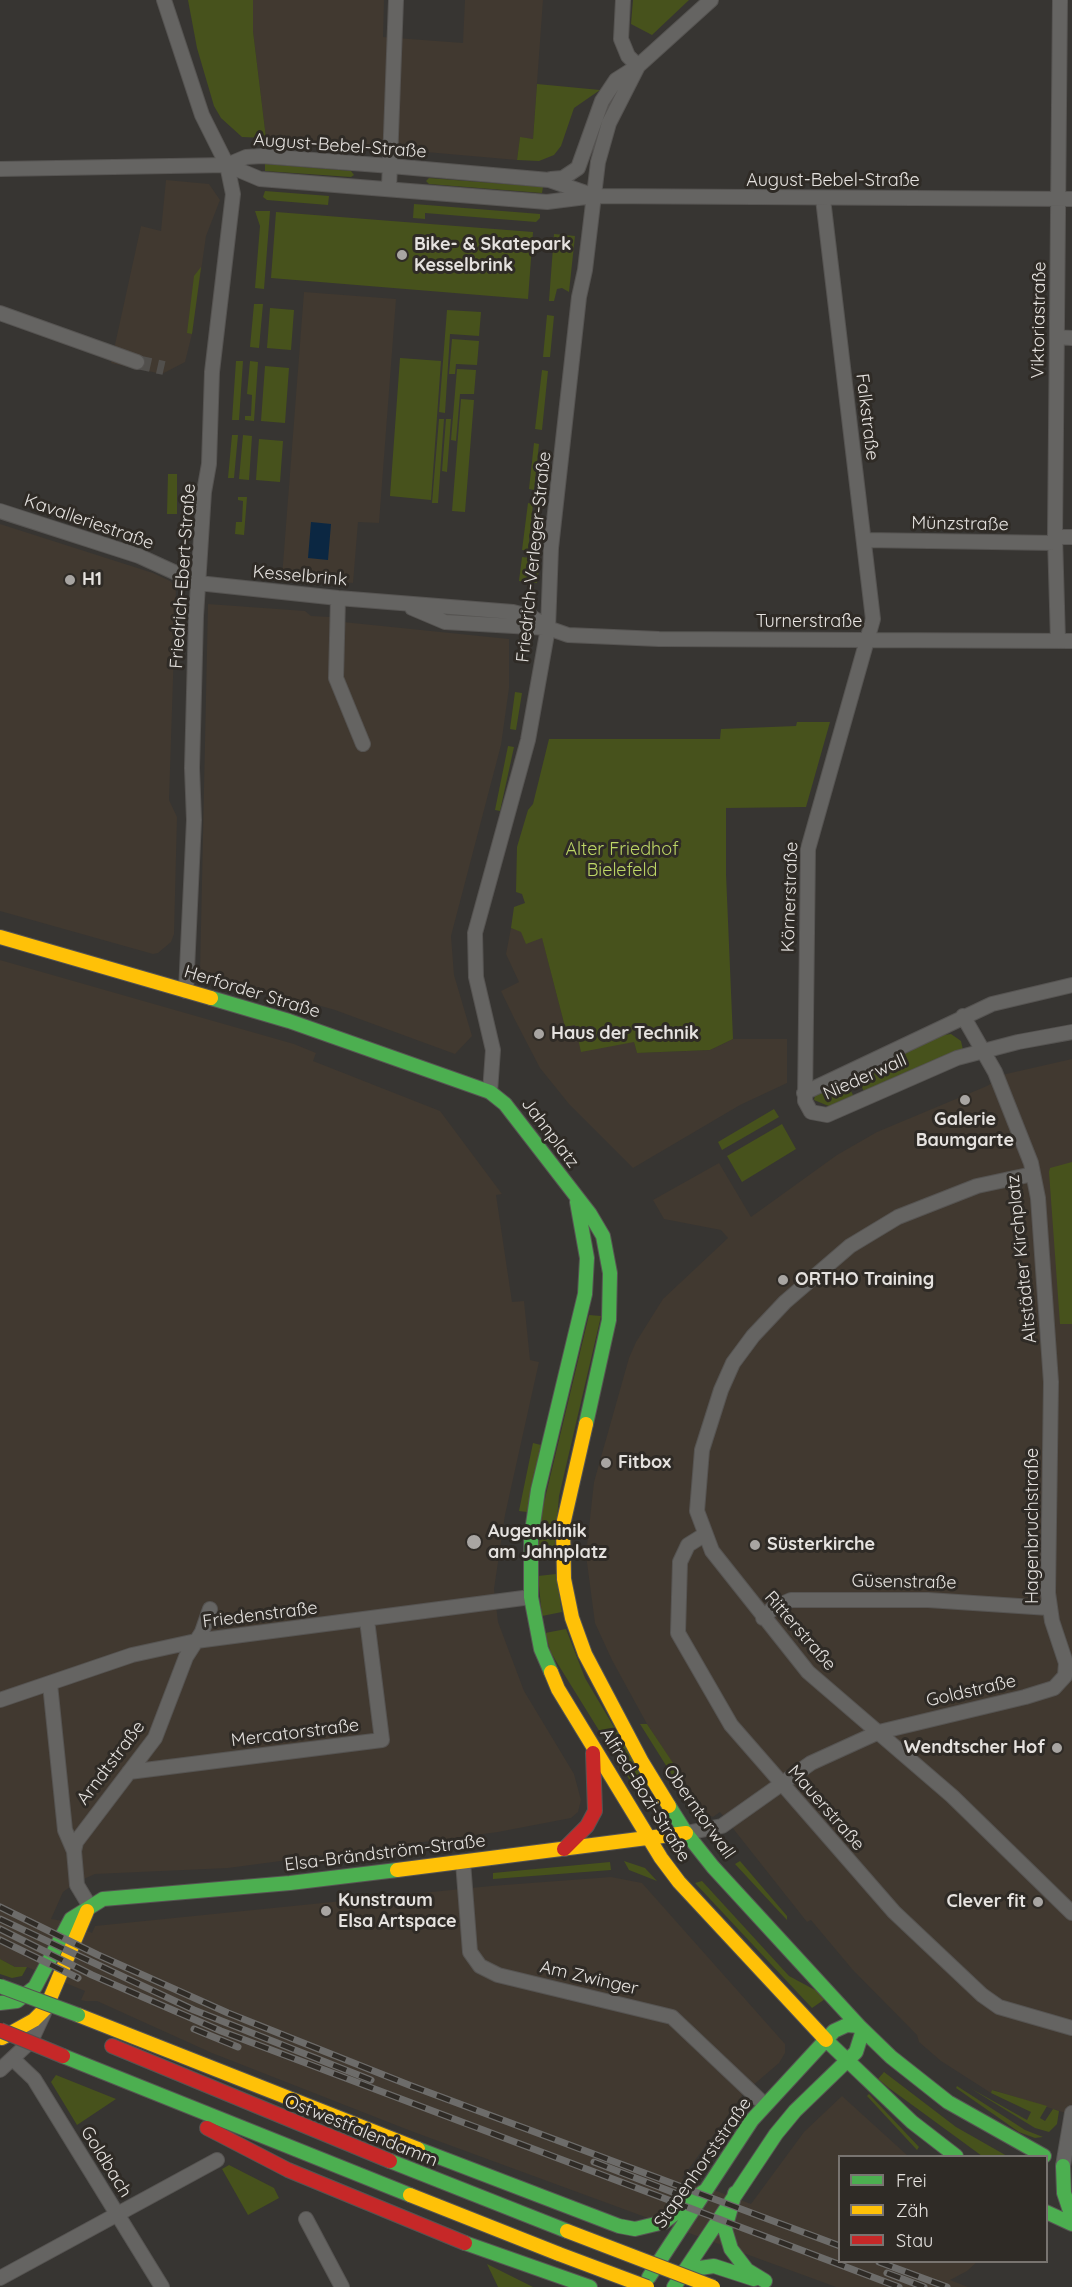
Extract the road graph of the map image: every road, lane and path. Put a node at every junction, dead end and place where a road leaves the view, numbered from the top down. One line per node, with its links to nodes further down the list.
1 (165, 0): 7 (street, Friedrich-Ebert-Straße)
2 (396, 0): 8 (street)
3 (623, 0): 6 (street)
4 (711, 0): 6 (street)
5 (1064, 5): 14 (street, Viktoriastraße)
6 (638, 66): 10 (street); 12 (street, Friedrich-Verleger-Straße)
7 (227, 165): 8 (street, August-Bebel-Straße); 9 (street, August-Bebel-Straße); 11 (street, August-Bebel-Straße); 23 (street, Friedrich-Ebert-Straße)
8 (391, 166): 10 (street, August-Bebel-Straße); 11 (street)
9 (0, 169)
10 (549, 180): 12 (street, August-Bebel-Straße)
11 (389, 189): 12 (street, August-Bebel-Straße)
12 (594, 196): 13 (street, August-Bebel-Straße); 25 (street, Friedrich-Verleger-Straße)
13 (823, 199): 14 (street, August-Bebel-Straße); 21 (street, Falkstraße)
14 (1066, 199): 16 (street, Viktoriastraße)
15 (0, 313): 18 (street)
16 (1057, 337): 17 (street); 22 (street, Viktoriastraße)
17 (1072, 338)
18 (137, 362)
19 (0, 511): 23 (street, Kavalleriestraße)
20 (1072, 537): 22 (street, Münzstraße)
21 (865, 540): 22 (street, Münzstraße); 26 (street, Falkstraße)
22 (1055, 540): 27 (street, Viktoriastraße)
23 (198, 583): 24 (street, Kesselbrink); 31 (street, Friedrich-Ebert-Straße)
24 (338, 598): 25 (street, Kesselbrink); 28 (street)
25 (548, 628): 26 (street, Turnerstraße); 35 (street, Friedrich-Verleger-Straße)
26 (870, 640): 27 (street, Turnerstraße); 36 (street, Körnerstraße)
27 (1065, 641)
28 (363, 744)
29 (0, 937): 31 (main road, Herforder Straße)
30 (1072, 985): 32 (street, Niederwall)
31 (186, 991): 35 (main road, Herforder Straße)
32 (963, 1016): 34 (street); 36 (street, Niederwall)
33 (1072, 1032): 34 (street, Niederwall)
34 (984, 1050): 36 (street, Niederwall); 37 (street, Altstädter Kirchplatz)
35 (490, 1092): 38 (main road, Jahnplatz)
36 (805, 1099)
37 (1033, 1174): 41 (street, Altstädter Kirchplatz); 42 (street, Ritterstraße)
38 (577, 1199): 39 (main road, Jahnplatz); 40 (main road, Jahnplatz)
39 (572, 1353): 43 (main road, Alfred-Bozi-Straße)
40 (599, 1360): 56 (main road, Oberntorwall)
41 (1052, 1437): 44 (street, Hagenbruchstraße)
42 (704, 1535): 46 (street, Ritterstraße); 55 (street, Mauerstraße)
43 (531, 1597): 47 (street, Friedenstraße); 53 (main road, Alfred-Bozi-Straße)
44 (1049, 1608): 46 (street, Güsenstraße); 49 (street, Hagenbruchstraße)
45 (210, 1609): 48 (street, Arndtstraße)
46 (763, 1618): 52 (street, Ritterstraße)
47 (367, 1620): 48 (street, Friedenstraße); 54 (street, Mercatorstraße)
48 (196, 1641): 50 (street, Friedenstraße); 54 (street, Arndtstraße)
49 (1068, 1678): 52 (street, Goldstraße)
50 (50, 1684): 51 (street, Friedenstraße); 59 (street)
51 (0, 1700)
52 (879, 1732): 55 (street, Goldstraße); 62 (street, Ritterstraße)
53 (592, 1746): 57 (main road, Alfred-Bozi-Straße); 58 (main road)
54 (129, 1772): 59 (street, Arndtstraße)
55 (782, 1783): 56 (street, Goldstraße); 69 (street, Mauerstraße)
56 (687, 1833): 57 (main road, Elsa-Brändström-Straße); 68 (main road, Oberntorwall)
57 (647, 1838): 58 (main road, Elsa-Brändström-Straße); 73 (main road, Alfred-Bozi-Straße)
58 (564, 1849): 60 (main road, Elsa-Brändström-Straße)
59 (74, 1851): 61 (street)
60 (463, 1862): 61 (main road, Elsa-Brändström-Straße); 78 (street, Am Zwinger)
61 (89, 1905): 65 (main road); 66 (main road)
62 (1067, 1908)
63 (0, 1986): 93 (main road, bridge)
64 (0, 1998): 67 (main road)
65 (0, 2003)
66 (46, 2008): 71 (main road); 74 (street)
67 (63, 2025)
68 (859, 2025): 73 (main road, Stapenhorststraße); 75 (main road); 81 (main road, Oberntorwall)
69 (1072, 2028)
70 (0, 2030): 77 (main road, bridge)
71 (0, 2039)
72 (95, 2039): 104 (main road, Ostwestfalendamm, bridge)
73 (825, 2040): 75 (main road, Alfred-Bozi-Straße); 78 (main road, Stapenhorststraße)
74 (14, 2060): 76 (street); 89 (street, Goldbach)
75 (848, 2061): 80 (main road, Alfred-Bozi-Straße); 87 (main road)
76 (0, 2070)
77 (118, 2078): 96 (main road); 99 (main road, bridge)
78 (765, 2105): 86 (main road, Stapenhorststraße)
79 (1072, 2113): 84 (street)
80 (953, 2155)
81 (1042, 2155)
82 (1048, 2158): 84 (main road, Oberntorwall)
83 (217, 2160): 89 (street)
84 (1068, 2168): 85 (main road); 90 (main road)
85 (1048, 2175)
86 (703, 2192): 93 (main road); 94 (main road, Stapenhorststraße)
87 (735, 2193): 95 (main road); 98 (main road)
88 (1048, 2212): 92 (main road)
89 (117, 2214): 97 (street); 100 (street, Goldbach)
90 (1072, 2217)
91 (306, 2218): 101 (street)
92 (1072, 2224)
93 (635, 2229): 94 (main road)
94 (658, 2262): 99 (main road, Stapenhorststraße); 99 (main road)
95 (685, 2270): 98 (main road); 99 (main road)
96 (552, 2276): 102 (main road); 103 (main road)
97 (0, 2278)
98 (765, 2281): 105 (main road)
99 (657, 2286)
100 (162, 2287)
101 (342, 2287)
102 (569, 2287)
103 (590, 2287)
104 (713, 2287)
105 (780, 2287)

